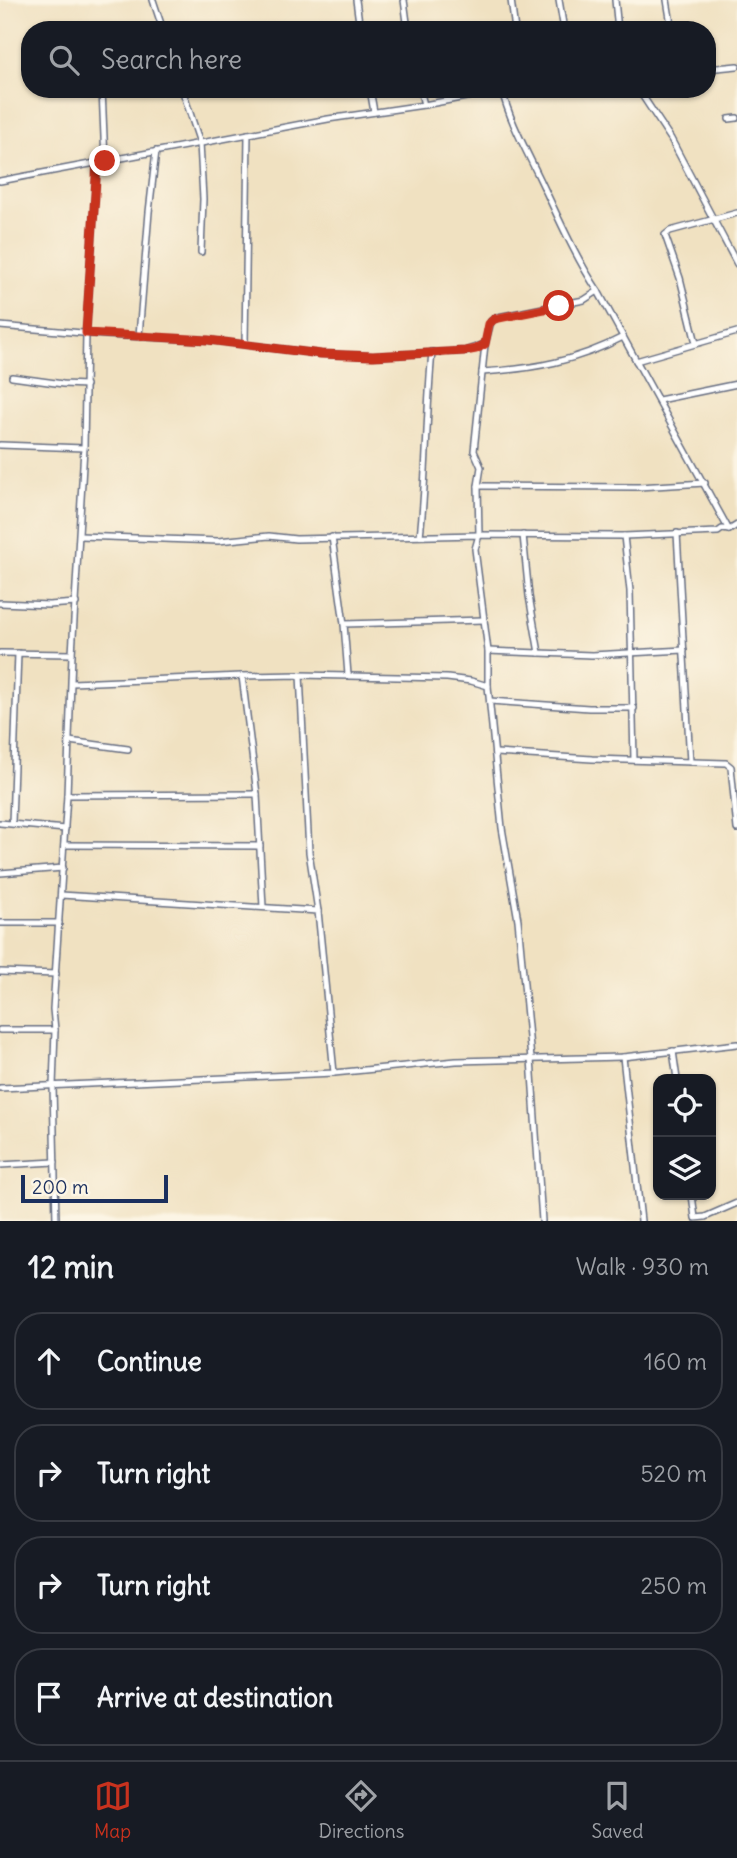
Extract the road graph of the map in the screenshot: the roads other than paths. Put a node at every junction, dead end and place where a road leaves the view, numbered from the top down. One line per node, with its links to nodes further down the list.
1 (153, 0): 8 (street)
2 (356, 0): 9 (street)
3 (404, 0): 10 (street)
4 (511, 0): 11 (street)
5 (559, 0): 12 (street)
6 (615, 0): 13 (street)
7 (667, 0): 14 (street)
8 (160, 21)
9 (359, 21)
10 (407, 21)
11 (514, 21)
12 (562, 21)
13 (617, 21)
14 (670, 21)
15 (737, 66): 16 (street)
16 (716, 68)
17 (102, 98): 31 (street)
18 (185, 98): 29 (street)
19 (372, 98): 25 (street)
20 (422, 98): 24 (street)
21 (461, 98): 24 (street)
22 (506, 98): 38 (street)
23 (644, 98): 35 (street)
24 (424, 105): 25 (street)
25 (374, 112): 28 (street)
26 (737, 118): 27 (street)
27 (729, 119)
28 (248, 134): 29 (street); 45 (street)
29 (200, 144): 30 (street); 36 (street)
30 (156, 152): 31 (street); 42 (street)
31 (105, 161): 32 (street)
32 (97, 163): 33 (street); 41 (street)
33 (0, 181)
34 (737, 213): 35 (street)
35 (713, 220): 37 (street); 44 (street)
36 (201, 252)
37 (737, 264)
38 (598, 291): 43 (street); 46 (street)
39 (0, 326): 41 (street)
40 (737, 332): 44 (street)
41 (86, 333): 42 (street); 51 (street)
42 (139, 336): 45 (street)
43 (623, 337): 48 (street); 49 (street)
44 (696, 343): 48 (street)
45 (245, 344): 47 (street)
46 (485, 344): 47 (street); 49 (street)
47 (432, 352): 64 (street)
48 (636, 360): 53 (street)
49 (482, 372): 57 (street)
50 (12, 377): 51 (street)
51 (86, 384): 55 (street)
52 (737, 384): 53 (street)
53 (659, 400): 56 (street)
54 (0, 445): 55 (street)
55 (85, 448): 63 (street)
56 (705, 483): 57 (street); 59 (street)
57 (478, 486): 61 (street)
58 (737, 525): 59 (street)
59 (729, 530): 60 (street)
60 (677, 533): 65 (street); 71 (street)
61 (479, 535): 62 (street); 64 (street); 69 (street)
62 (523, 535): 65 (street); 76 (street)
63 (80, 536): 66 (street); 68 (street)
64 (420, 536): 66 (street)
65 (624, 536): 73 (street)
66 (332, 537): 70 (street)
67 (0, 603): 68 (street)
68 (76, 603): 77 (street)
69 (484, 620): 70 (street); 72 (street)
70 (344, 624): 79 (street)
71 (684, 650): 73 (street); 89 (street)
72 (488, 651): 76 (street); 82 (street)
73 (630, 652): 76 (street); 84 (street)
74 (0, 653): 75 (street)
75 (18, 653): 77 (street); 93 (street)
76 (539, 653)
77 (72, 654): 81 (street)
78 (300, 674): 79 (street); 80 (street); 102 (street)
79 (348, 675): 82 (street)
80 (242, 676): 81 (street); 90 (street)
81 (72, 683): 85 (street)
82 (488, 686): 83 (street)
83 (490, 701): 84 (street); 87 (street)
84 (634, 708): 88 (street)
85 (69, 741): 86 (street); 91 (street)
86 (128, 749)
87 (496, 753): 88 (street); 112 (street)
88 (634, 761): 89 (street)
89 (690, 762): 95 (street)
90 (257, 794): 91 (street); 97 (street)
91 (67, 796): 94 (street)
92 (0, 823): 93 (street)
93 (12, 824): 94 (street)
94 (65, 829): 96 (street)
95 (737, 829)
96 (64, 845): 97 (street); 98 (street)
97 (260, 846): 101 (street)
98 (63, 868): 99 (street); 100 (street)
99 (0, 873)
100 (61, 895): 101 (street); 104 (street)
101 (263, 907): 102 (street)
102 (318, 911): 113 (street)
103 (0, 923): 104 (street)
104 (59, 923): 106 (street)
105 (0, 972): 106 (street)
106 (56, 974): 108 (street)
107 (0, 1030): 108 (street)
108 (55, 1030): 115 (street)
109 (737, 1044): 110 (street)
110 (673, 1051): 111 (street); 114 (street)
111 (623, 1057): 112 (street); 124 (street)
112 (531, 1059): 113 (street); 123 (street)
113 (334, 1073): 115 (street)
114 (676, 1074)
115 (53, 1086): 116 (street); 117 (street)
116 (0, 1088)
117 (55, 1162): 118 (street); 122 (street)
118 (0, 1165)
119 (693, 1200): 121 (street)
120 (737, 1203): 121 (street)
121 (696, 1220)
122 (56, 1221)
123 (542, 1221)
124 (641, 1221)

